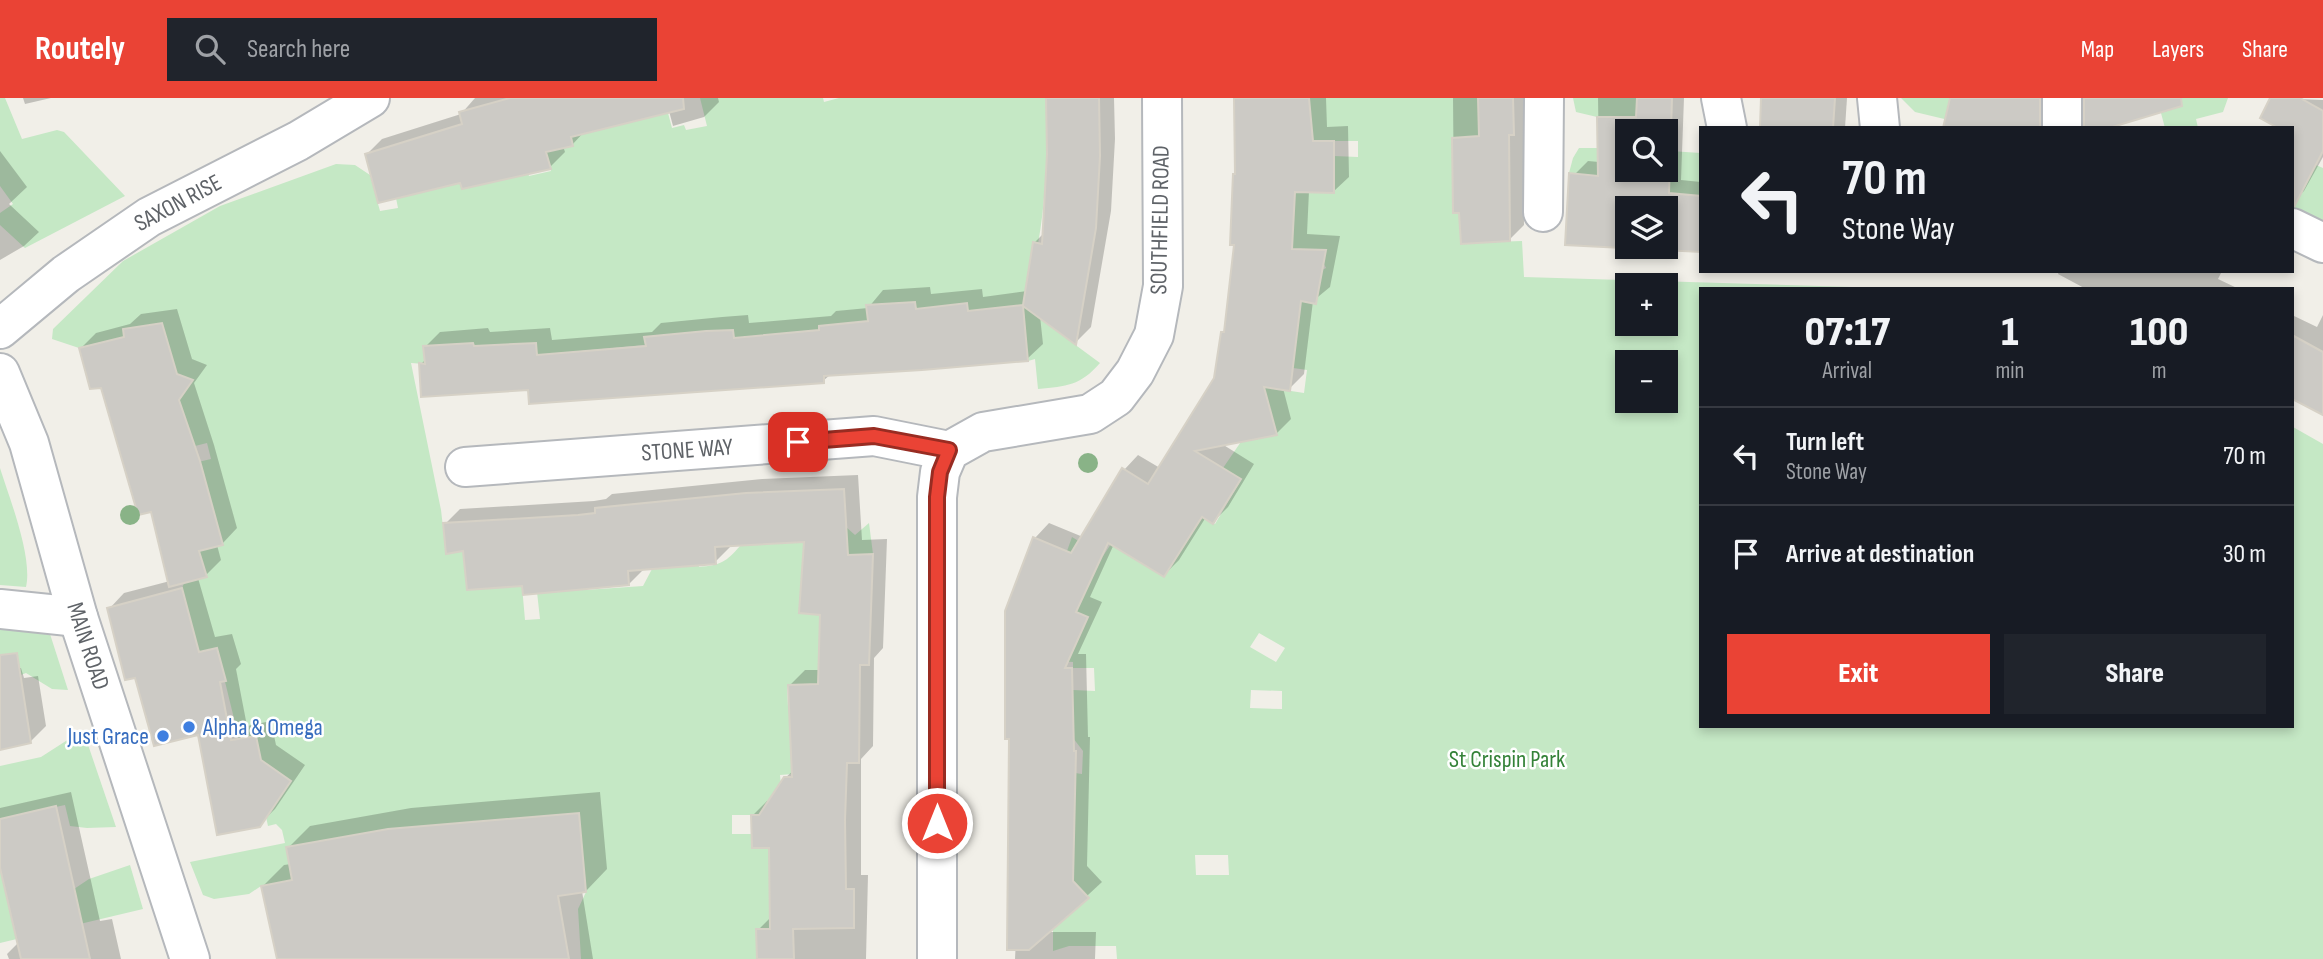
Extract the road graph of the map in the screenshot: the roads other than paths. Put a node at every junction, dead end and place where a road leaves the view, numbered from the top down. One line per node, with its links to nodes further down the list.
1 (370, 98): 13 (street, SAXON RISE)
2 (1162, 98): 15 (street, SOUTHFIELD ROAD)
3 (1544, 98): 10 (street)
4 (1721, 98): 7 (street)
5 (1877, 98): 8 (street)
6 (2062, 98): 9 (street)
7 (1727, 126)
8 (1880, 126)
9 (2062, 126)
10 (1543, 212)
11 (2294, 229): 12 (street)
12 (2323, 243)
13 (0, 329)
14 (0, 373): 18 (street, MAIN ROAD)
15 (949, 450): 16 (street, STONE WAY); 20 (street)
16 (465, 467)
17 (0, 609): 18 (street)
18 (78, 617): 19 (street, MAIN ROAD)
19 (190, 959)
20 (937, 959)

